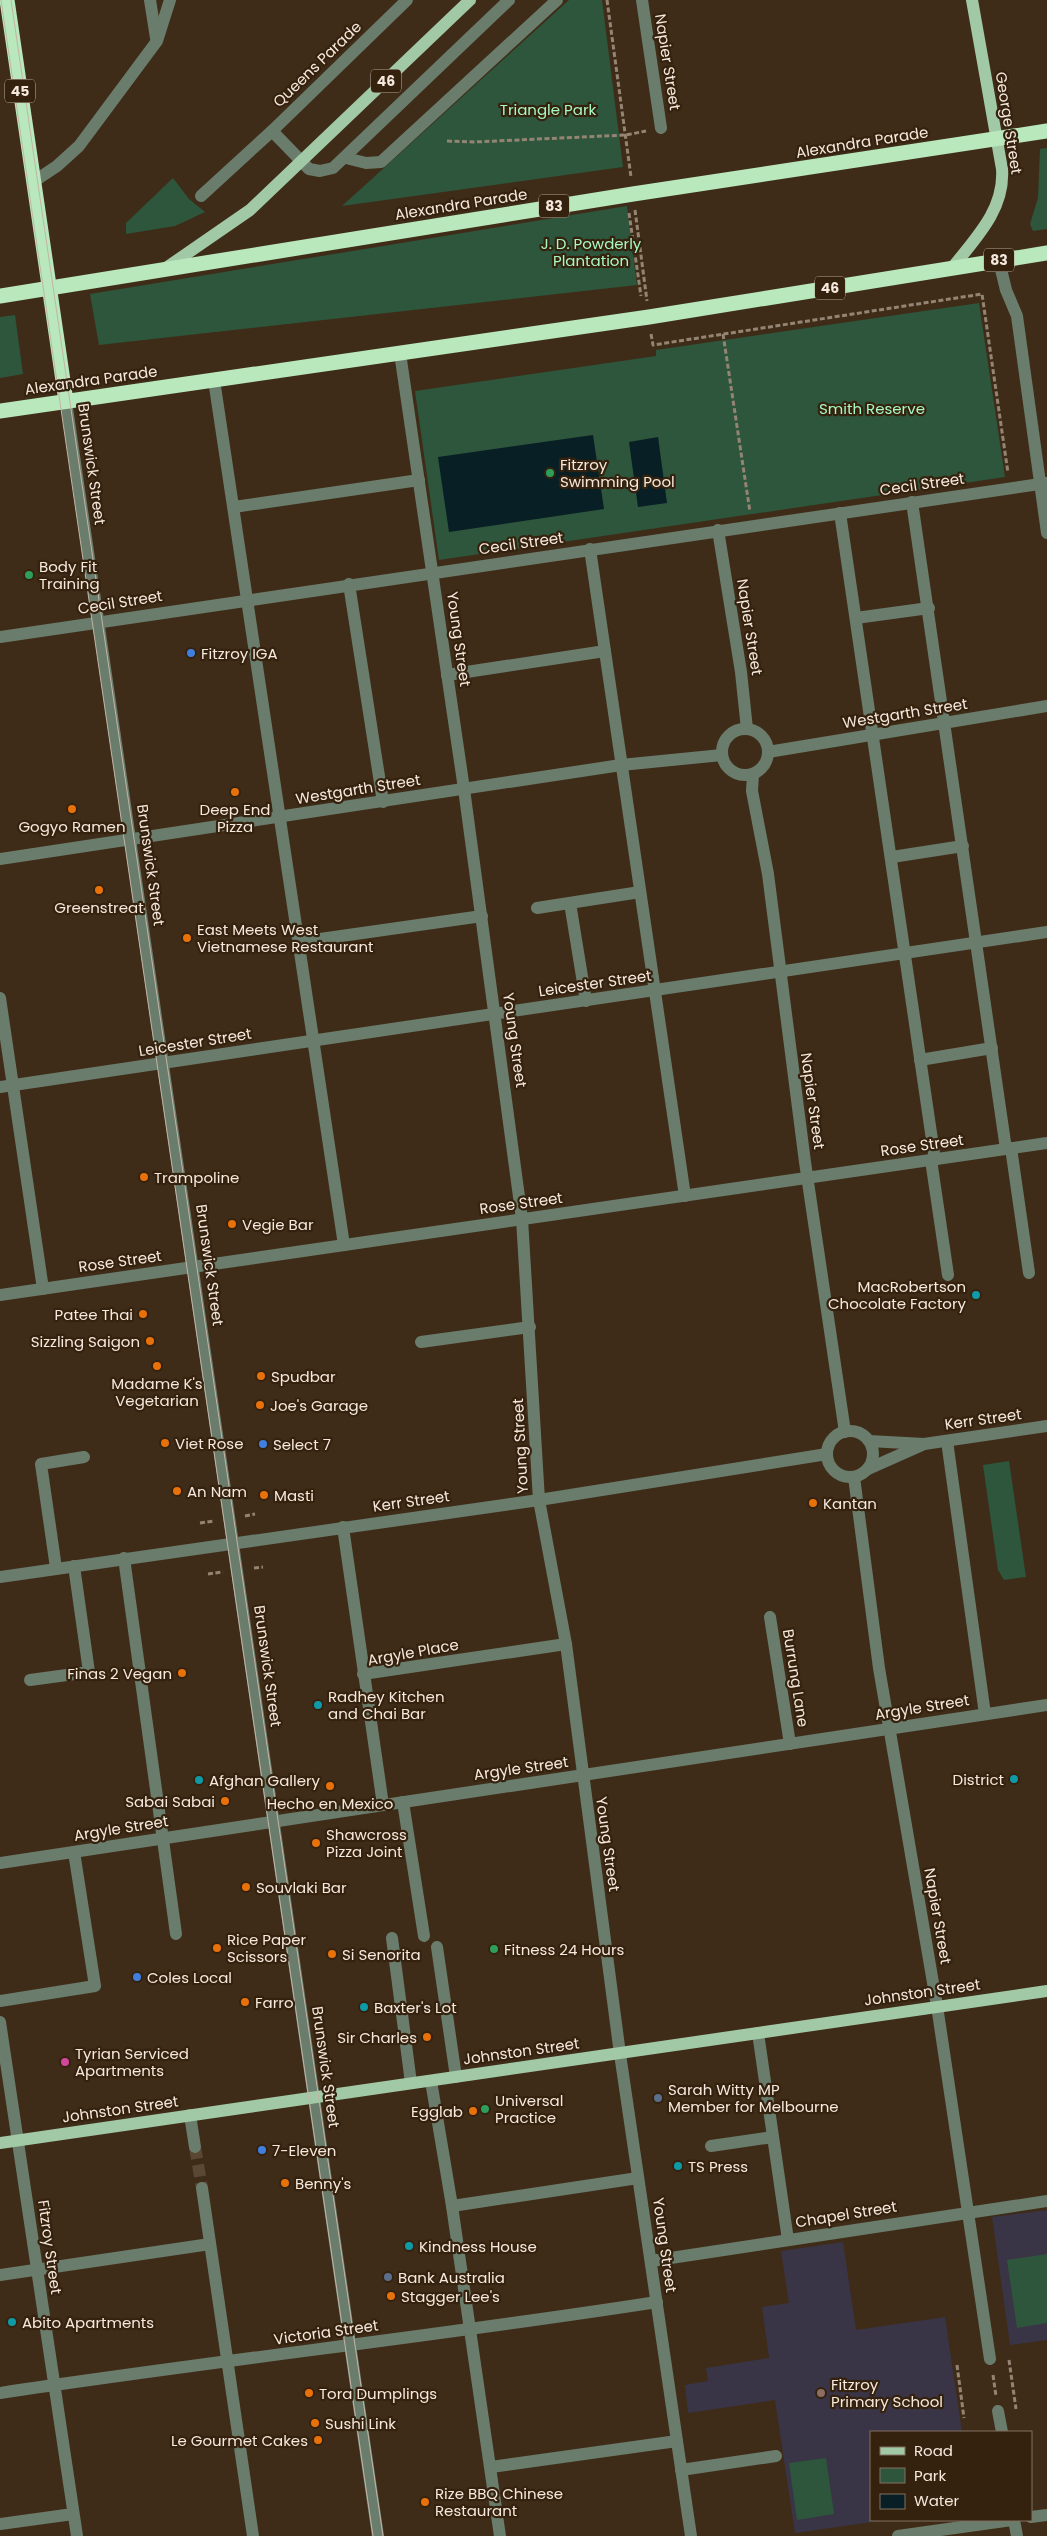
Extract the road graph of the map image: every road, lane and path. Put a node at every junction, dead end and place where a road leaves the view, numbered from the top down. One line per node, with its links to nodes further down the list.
1 (6, 0): 21 (highway, Brunswick Street / 45)
2 (150, 0): 11 (street)
3 (170, 0): 11 (street)
4 (407, 0): 13 (street, Queens Parade)
5 (470, 0): 19 (main road, 46)
6 (509, 0): 18 (street)
7 (557, 0): 18 (street)
8 (607, 0): 15 (path)
9 (642, 0): 12 (street, Napier Street)
10 (972, 0): 16 (main road, George Street)
11 (157, 41): 21 (street)
12 (661, 128)
13 (272, 131): 19 (street); 22 (street, Queens Parade)
14 (1047, 131): 16 (highway, Alexandra Parade / 83)
15 (626, 135): 17 (path); 20 (path)
16 (996, 139): 27 (main road, George Street); 28 (highway, Alexandra Parade / 83)
17 (448, 141)
18 (346, 158): 19 (street)
19 (302, 162): 28 (main road, 46)
20 (630, 169)
21 (33, 182): 29 (highway, Brunswick Street / 45)
22 (202, 196)
23 (635, 212): 32 (path)
24 (630, 213): 31 (path)
25 (1047, 253): 26 (highway, Alexandra Parade / 83)
26 (999, 260): 27 (highway, Alexandra Parade / 83); 40 (street)
27 (952, 268): 35 (highway, Alexandra Parade / 46)
28 (164, 270): 29 (highway, Alexandra Parade / 46)
29 (48, 289): 30 (highway, Alexandra Parade / 46); 37 (highway, Brunswick Street / 45)
30 (0, 296)
31 (641, 296)
32 (646, 296)
33 (723, 334): 34 (path); 41 (path); 45 (path)
34 (653, 344)
35 (400, 352): 36 (highway, Alexandra Parade / 46); 39 (street, Young Street)
36 (214, 380): 37 (highway, Alexandra Parade / 46); 43 (street)
37 (66, 402): 38 (highway, Alexandra Parade / 46); 53 (street, Brunswick Street / 45)
38 (0, 411)
39 (419, 480): 43 (street); 48 (street, Young Street)
40 (1043, 483): 41 (street, Cecil Street); 46 (street)
41 (1010, 488): 42 (street, Cecil Street)
42 (912, 502): 44 (street, Cecil Street); 51 (street)
43 (234, 507): 50 (street)
44 (840, 513): 45 (street, Cecil Street); 52 (street)
45 (718, 530): 47 (street, Cecil Street); 59 (street, Napier Street)
46 (1047, 533)
47 (590, 549): 48 (street, Cecil Street); 55 (street)
48 (433, 572): 49 (street, Cecil Street); 56 (street, Young Street)
49 (349, 584): 50 (street, Cecil Street); 66 (street)
50 (248, 599): 53 (street, Cecil Street); 67 (street)
51 (929, 608): 52 (street); 58 (street)
52 (856, 618): 60 (street)
53 (98, 622): 54 (street, Cecil Street); 68 (street, Brunswick Street / 45)
54 (0, 637)
55 (605, 651): 56 (street); 63 (street)
56 (447, 675): 65 (street, Young Street)
57 (1047, 706): 58 (street, Westgarth Street)
58 (945, 722): 60 (street, Westgarth Street); 69 (street)
59 (747, 729): 61 (street); 62 (street)
60 (874, 734): 61 (street, Westgarth Street); 70 (street)
61 (768, 752): 64 (street)
62 (722, 755): 63 (street, Westgarth Street); 64 (street)
63 (621, 765): 65 (street, Westgarth Street); 72 (street)
64 (753, 774): 80 (street, Napier Street)
65 (464, 789): 66 (street, Westgarth Street); 75 (street, Young Street)
66 (383, 802): 67 (street, Westgarth Street)
67 (280, 817): 68 (street, Westgarth Street); 77 (street)
68 (130, 839): 71 (street, Westgarth Street); 88 (street, Brunswick Street / 45)
69 (963, 846): 70 (street); 78 (street)
70 (892, 856): 79 (street)
71 (0, 859)
72 (640, 892): 73 (street); 81 (street)
73 (570, 903): 74 (street); 83 (street)
74 (537, 908)
75 (482, 916): 77 (street); 84 (street, Young Street)
76 (1047, 932): 78 (street, Leicester Street)
77 (299, 942): 85 (street)
78 (977, 942): 79 (street, Leicester Street); 86 (street)
79 (904, 953): 80 (street, Leicester Street); 87 (street)
80 (779, 972): 81 (street, Leicester Street); 93 (street, Napier Street)
81 (655, 991): 83 (street, Leicester Street); 94 (street)
82 (0, 998): 89 (street)
83 (586, 1000): 84 (street, Leicester Street)
84 (495, 1013): 85 (street, Leicester Street); 95 (street, Young Street)
85 (314, 1040): 88 (street, Leicester Street); 96 (street)
86 (992, 1048): 87 (street); 91 (street)
87 (920, 1060): 92 (street)
88 (162, 1063): 89 (street, Leicester Street); 97 (street, Brunswick Street / 45)
89 (6, 1086): 100 (street)
90 (1047, 1143): 91 (street, Rose Street)
91 (1009, 1149): 92 (street, Rose Street); 98 (street)
92 (933, 1160): 93 (street, Rose Street); 99 (street)
93 (807, 1179): 94 (street, Rose Street); 105 (street, Napier Street)
94 (685, 1196): 95 (street, Rose Street)
95 (522, 1219): 96 (street, Rose Street); 102 (street, Young Street)
96 (344, 1245): 97 (street, Rose Street)
97 (193, 1267): 100 (street, Rose Street); 115 (street, Brunswick Street / 45)
98 (1029, 1273)
99 (948, 1275)
100 (43, 1289): 101 (street, Rose Street)
101 (0, 1295)
102 (530, 1327): 103 (street); 113 (street, Young Street)
103 (421, 1342)
104 (1047, 1426): 107 (street, Kerr Street)
105 (845, 1432): 106 (street); 109 (street)
106 (869, 1441): 108 (street, Kerr Street); 111 (street)
107 (947, 1441): 108 (street, Kerr Street); 125 (street)
108 (924, 1444): 111 (street, Kerr Street)
109 (827, 1454): 112 (street); 113 (street, Kerr Street)
110 (84, 1457): 118 (street)
111 (868, 1469): 112 (street)
112 (854, 1477): 126 (street, Napier Street)
113 (539, 1500): 114 (street, Kerr Street); 121 (street, Young Street)
114 (343, 1527): 115 (street, Kerr Street); 122 (street)
115 (232, 1542): 116 (street, Kerr Street); 131 (street, Brunswick Street / 45)
116 (124, 1558): 117 (street, Kerr Street); 132 (street)
117 (74, 1566): 118 (street, Kerr Street); 123 (street)
118 (56, 1568): 119 (street, Kerr Street)
119 (0, 1576)
120 (770, 1617): 127 (street, Burrung Lane)
121 (566, 1644): 122 (street, Argyle Place); 128 (street, Young Street)
122 (364, 1674): 130 (street, Argyle Place)
123 (30, 1680)
124 (1047, 1705): 125 (street, Argyle Street)
125 (985, 1714): 126 (street, Argyle Street)
126 (889, 1729): 127 (street, Argyle Street); 141 (street, Napier Street)
127 (790, 1744): 128 (street, Argyle Street)
128 (582, 1776): 129 (street, Argyle Street); 144 (street, Young Street)
129 (403, 1802): 130 (street, Argyle Street); 136 (street)
130 (383, 1805): 131 (street, Argyle Street)
131 (274, 1822): 132 (street, Argyle Street); 148 (street, Brunswick Street / 45)
132 (163, 1838): 133 (street, Argyle Street); 135 (street)
133 (74, 1852): 134 (street, Argyle Street); 140 (street)
134 (0, 1863)
135 (176, 1934)
136 (424, 1936)
137 (392, 1938): 147 (street)
138 (437, 1947): 145 (street)
139 (1047, 1991): 141 (main road, Johnston Street)
140 (0, 2001)
141 (937, 2006): 143 (main road, Johnston Street); 159 (street, Napier Street)
142 (0, 2022): 151 (street, Fitzroy Street)
143 (758, 2033): 144 (main road, Johnston Street); 150 (street)
144 (620, 2054): 145 (main road, Johnston Street); 155 (street, Young Street)
145 (456, 2077): 146 (main road, Johnston Street)
146 (431, 2080): 147 (main road, Johnston Street); 158 (street)
147 (411, 2083): 148 (main road, Johnston Street)
148 (313, 2097): 149 (main road, Johnston Street); 167 (street, Brunswick Street / 45)
149 (190, 2115): 151 (main road, Johnston Street); 154 (street)
150 (773, 2137): 153 (street); 160 (street)
151 (17, 2140): 152 (main road, Johnston Street); 163 (street, Fitzroy Street)
152 (0, 2143)
153 (712, 2146)
154 (195, 2147)
155 (638, 2178): 158 (street); 162 (street, Young Street)
156 (202, 2188): 161 (street)
157 (1047, 2201): 159 (street, Chapel Street)
158 (452, 2206): 166 (street)
159 (969, 2212): 160 (street, Chapel Street); 168 (street, Napier Street)
160 (788, 2240): 162 (street, Chapel Street)
161 (210, 2244): 163 (street); 170 (street)
162 (651, 2261): 165 (street, Young Street)
163 (37, 2270): 164 (street); 172 (street, Fitzroy Street)
164 (0, 2275)
165 (657, 2302): 166 (street, Victoria Street); 178 (street, Young Street)
166 (469, 2331): 167 (street, Victoria Street); 180 (street)
167 (350, 2344): 170 (street, Victoria Street); 190 (street, Brunswick Street / 45)
168 (990, 2360): 175 (path)
169 (1009, 2360): 174 (path)
170 (227, 2362): 172 (street, Victoria Street); 189 (street)
171 (956, 2365): 176 (path)
172 (54, 2384): 173 (street, Victoria Street); 182 (street, Fitzroy Street)
173 (0, 2392)
174 (1016, 2409)
175 (998, 2411): 177 (street)
176 (964, 2418)
177 (1002, 2431)
178 (677, 2441): 180 (street); 181 (street, Young Street)
179 (776, 2456): 181 (street)
180 (491, 2467): 191 (street)
181 (682, 2470): 192 (street, Young Street)
182 (73, 2514): 187 (street); 188 (street, Fitzroy Street)
183 (1047, 2515): 184 (street)
184 (1032, 2517)
185 (1006, 2521): 193 (street)
186 (1013, 2521): 194 (street)
187 (0, 2524)
188 (77, 2536)
189 (253, 2536)
190 (378, 2536)
191 (500, 2536)
192 (691, 2536)
193 (898, 2536)
194 (1017, 2536)

